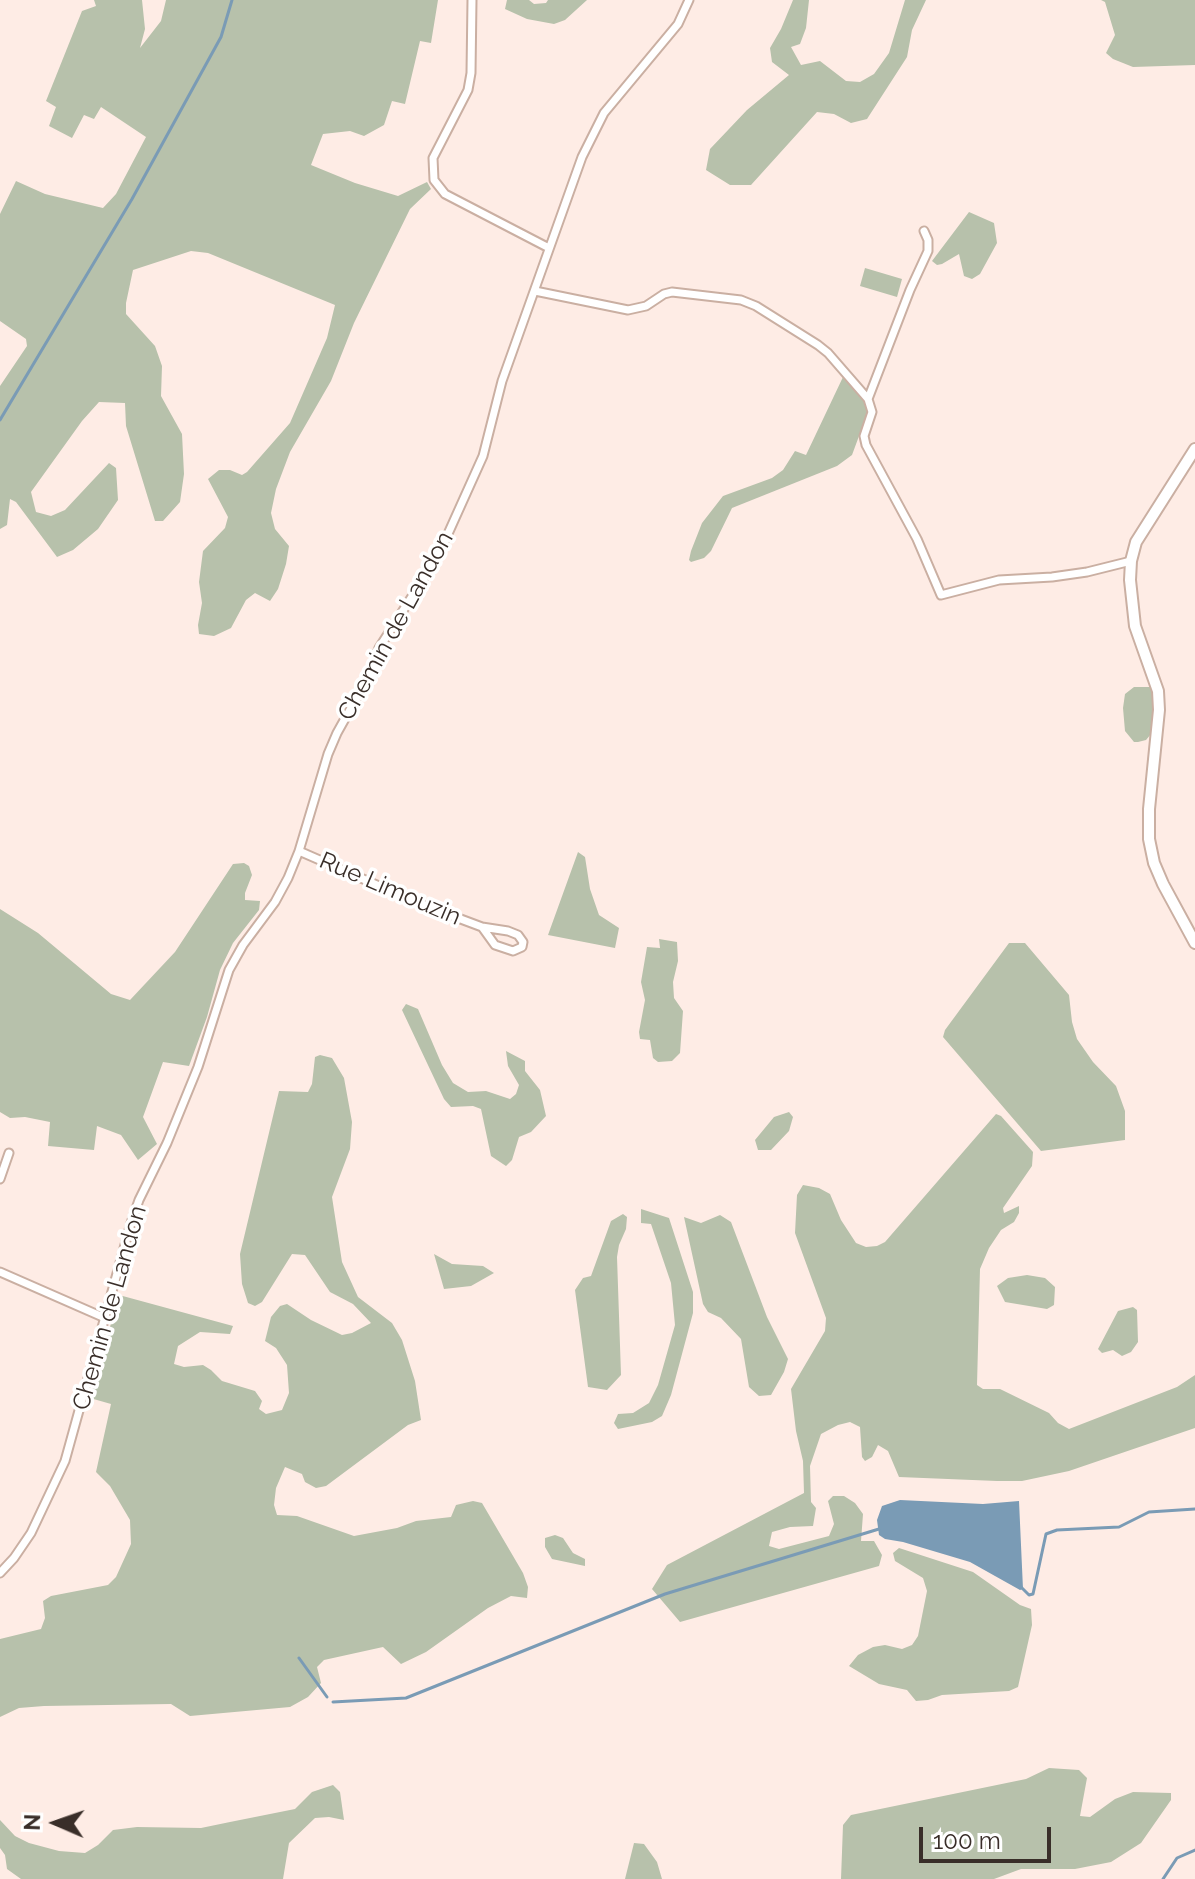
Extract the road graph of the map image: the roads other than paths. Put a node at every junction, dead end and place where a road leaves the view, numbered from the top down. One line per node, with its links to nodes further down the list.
1 (472, 0): 4 (street)
2 (689, 0): 4 (street, Chemin de Landon)
3 (924, 231): 6 (street)
4 (549, 248): 5 (street, Chemin de Landon)
5 (535, 291): 6 (street); 10 (street, Chemin de Landon)
6 (868, 399): 9 (street)
7 (1195, 449): 8 (street)
8 (1192, 463): 9 (street)
9 (1131, 561): 12 (street)
10 (299, 851): 11 (street, Rue Limouzin); 16 (street, Chemin de Landon)
11 (482, 927): 11 (street, Rue Limouzin)
12 (1195, 943)
13 (9, 1153): 14 (street)
14 (0, 1179)
15 (0, 1272): 16 (street)
16 (105, 1318): 17 (street, Chemin de Landon)
17 (0, 1573)

